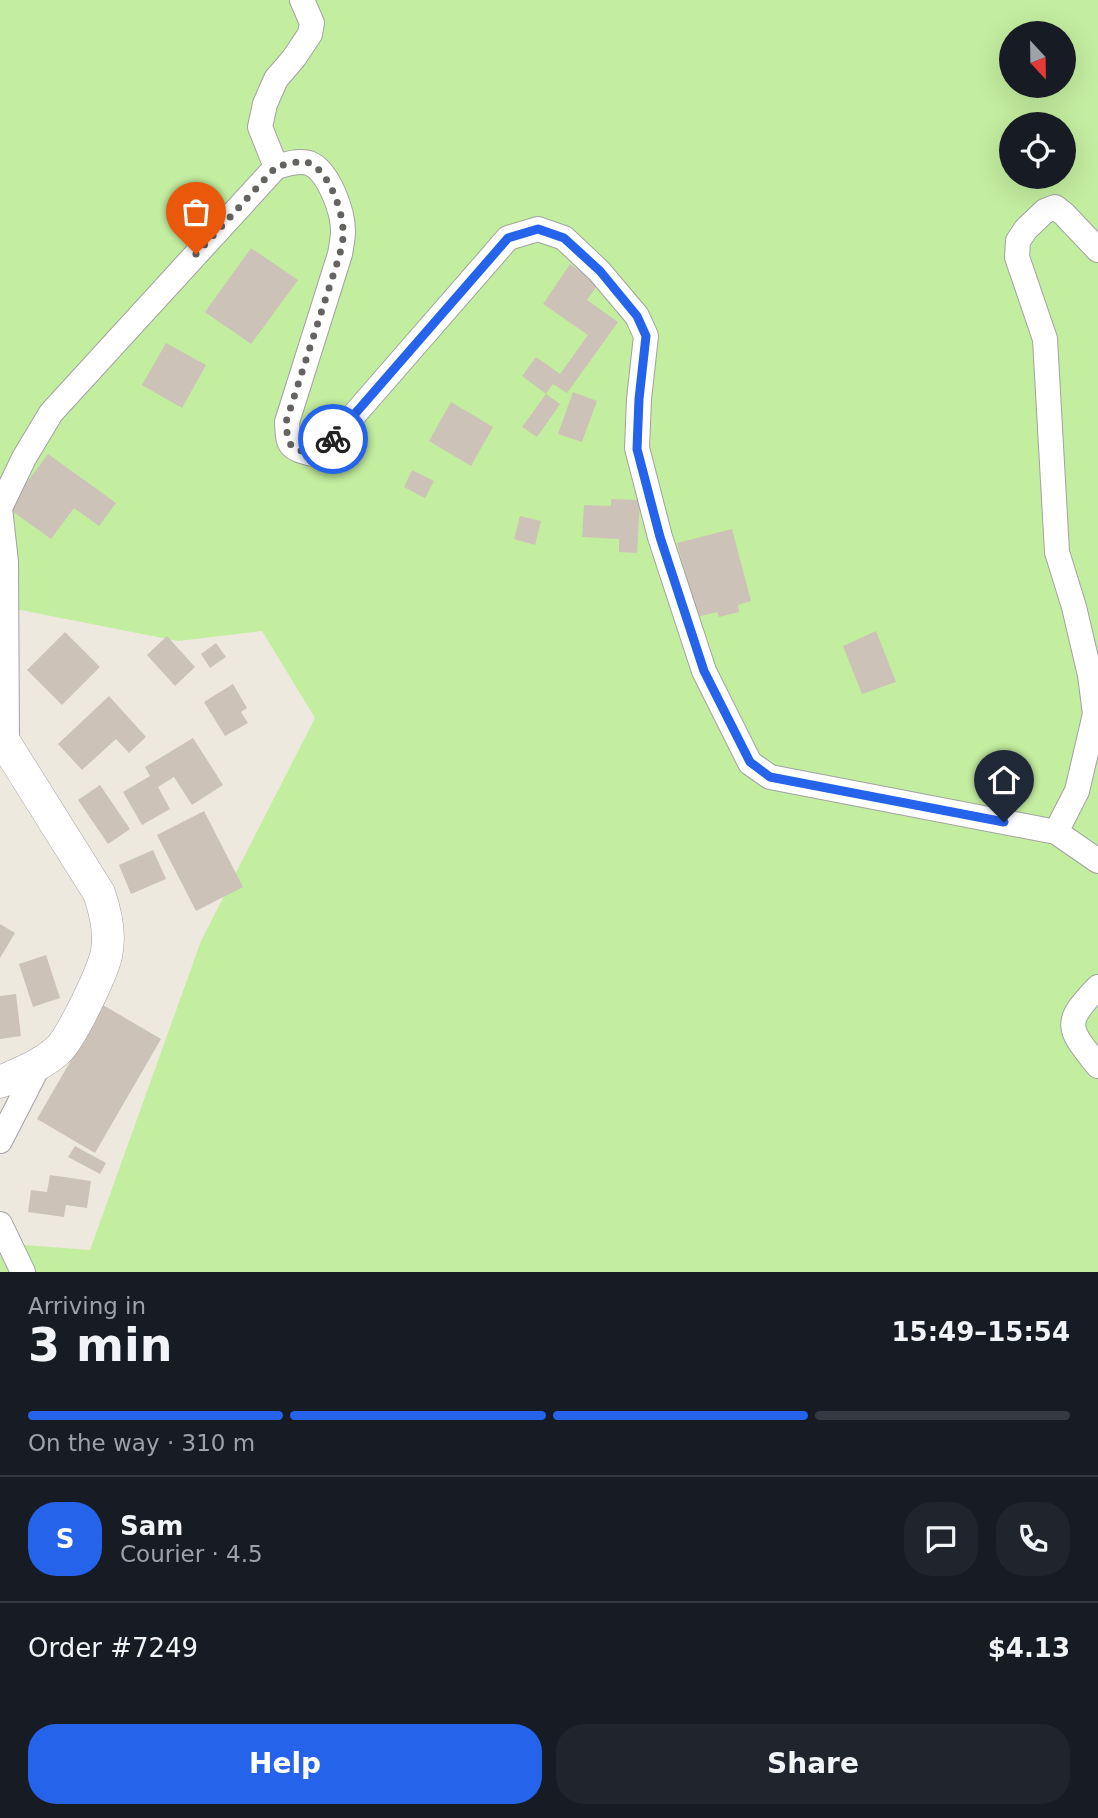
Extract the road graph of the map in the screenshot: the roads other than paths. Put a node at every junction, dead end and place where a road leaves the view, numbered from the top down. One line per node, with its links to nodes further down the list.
1 (302, 0): 2 (street)
2 (276, 167): 4 (street); 5 (street)
3 (1098, 250): 5 (street)
4 (4, 740): 9 (street)
5 (1056, 832): 6 (street)
6 (1098, 861)
7 (1098, 987): 8 (street)
8 (1096, 1062)
9 (39, 1065): 10 (street); 11 (street)
10 (0, 1082)
11 (0, 1140)
12 (0, 1224): 13 (street)
13 (23, 1272)

